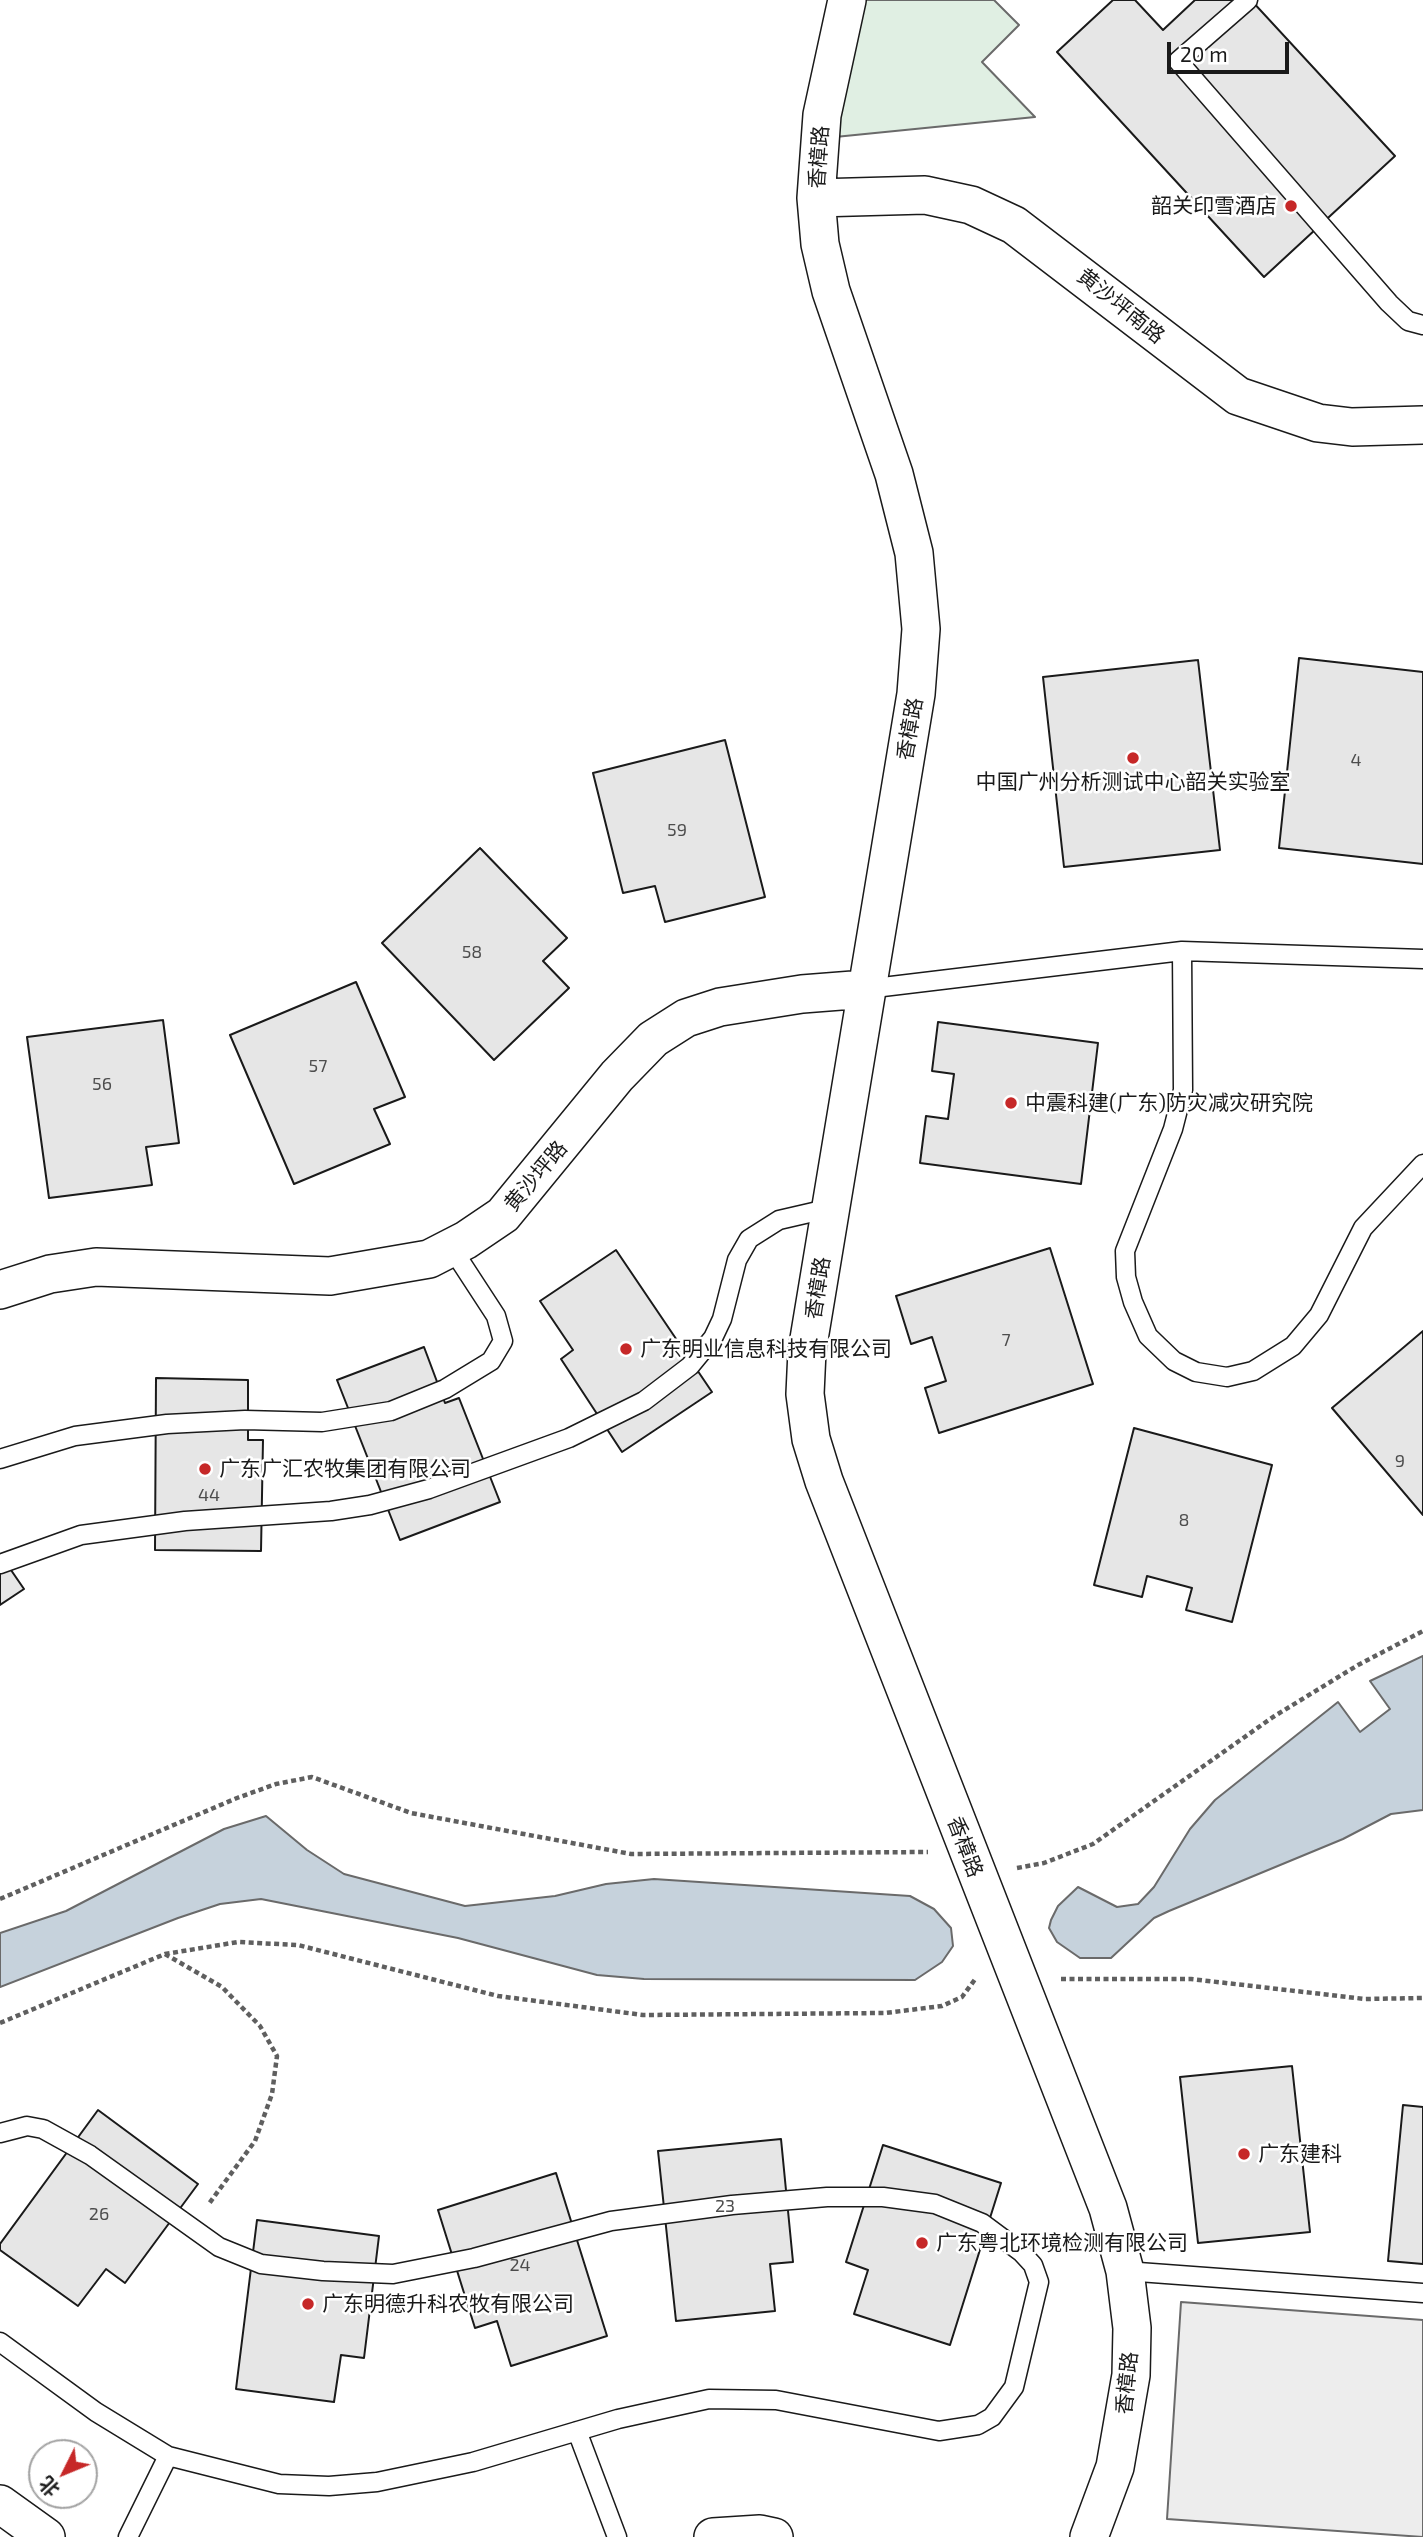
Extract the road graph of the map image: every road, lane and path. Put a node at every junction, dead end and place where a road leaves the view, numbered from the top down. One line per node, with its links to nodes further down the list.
1 (847, 0): 3 (street, 香樟路)
2 (1248, 0): 4 (lane)
3 (816, 198): 5 (street, 黄沙坪南路); 8 (street, 香樟路)
4 (1423, 325)
5 (1423, 425)
6 (1182, 951): 7 (lane); 8 (lane); 9 (lane)
7 (1423, 958)
8 (866, 989): 10 (street, 香樟路); 11 (street, 黄沙坪路)
9 (1423, 1164)
10 (831, 1208): 14 (lane); 26 (street, 香樟路)
11 (451, 1247): 12 (street, 黄沙坪路); 13 (lane)
12 (0, 1290)
13 (0, 1459)
14 (0, 1564)
15 (1423, 1632): 17 (path)
16 (942, 1852): 18 (path)
17 (1012, 1869)
18 (0, 1899)
19 (164, 1954): 20 (path); 23 (path); 25 (path)
20 (980, 1971)
21 (1056, 1979): 22 (path)
22 (1423, 1998)
23 (0, 2023)
24 (0, 2133): 25 (lane)
25 (190, 2228): 29 (lane)
26 (1125, 2271): 27 (lane); 37 (street, 香樟路)
27 (1423, 2293)
28 (0, 2342): 30 (lane)
29 (577, 2431): 30 (lane); 34 (lane)
30 (167, 2456): 33 (lane)
31 (0, 2504): 32 (street)
32 (46, 2537)
33 (128, 2537)
34 (617, 2537)
35 (713, 2537): 36 (street)
36 (774, 2537)
37 (1089, 2537)

